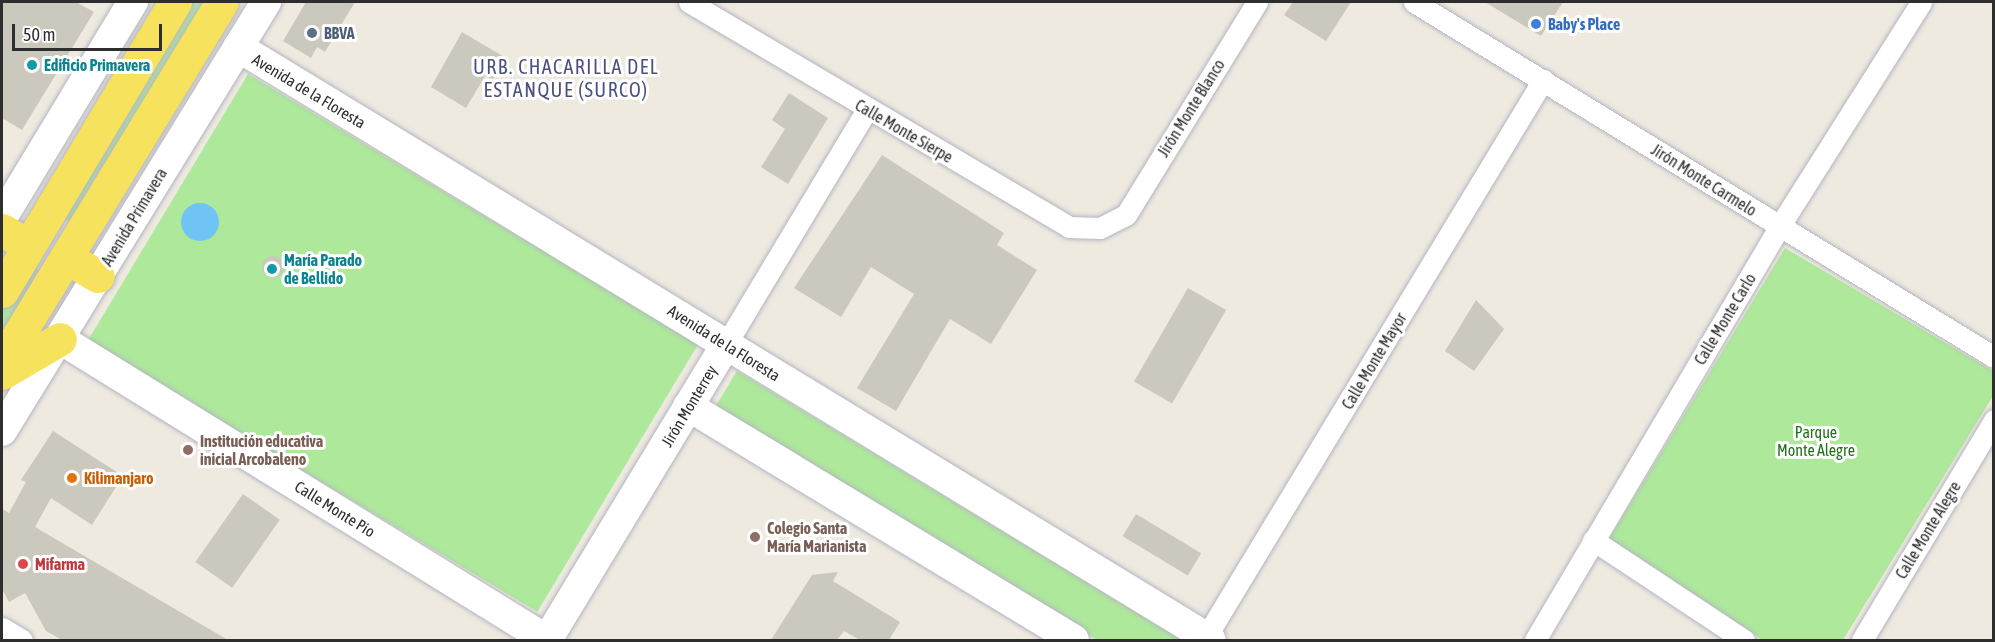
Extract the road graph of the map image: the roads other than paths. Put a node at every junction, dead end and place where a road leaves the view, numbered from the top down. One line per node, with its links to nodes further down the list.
1 (133, 2): 13 (street)
2 (176, 2): 15 (main road)
3 (222, 2): 16 (main road)
4 (266, 2): 9 (street, Avenida Primavera)
5 (689, 2): 11 (street, Calle Monte Sierpe)
6 (1257, 2): 12 (street, Jirón Monte Blanco)
7 (1414, 2): 10 (street, Jirón Monte Carmelo)
8 (1921, 2): 14 (street, Calle Monte Carlo)
9 (238, 47): 17 (street, Avenida Primavera); 20 (street, Avenida de la Floresta)
10 (1543, 80): 14 (street, Jirón Monte Carmelo); 32 (street, Calle Monte Mayor)
11 (867, 109): 12 (street, Calle Monte Sierpe); 20 (street, Jirón Monterrey)
12 (1126, 215)
13 (2, 218)
14 (1779, 227): 21 (street, Jirón Monte Carmelo); 27 (street, Calle Monte Carlo)
15 (15, 238): 18 (main road)
16 (66, 257): 17 (main road); 22 (main road)
17 (98, 276): 19 (street, Avenida Primavera)
18 (2, 291)
19 (60, 339): 23 (main road); 26 (street, Avenida Primavera); 30 (street, Calle Monte Pio)
20 (726, 344): 24 (street, Jirón Monterrey); 32 (street, Avenida de la Floresta)
21 (1994, 357)
22 (2, 362)
23 (2, 373)
24 (688, 406): 30 (street, Jirón Monterrey); 31 (street)
25 (1994, 420): 35 (street, Calle Monte Alegre)
26 (2, 431)
27 (1593, 540): 33 (street, Calle Monte Carlo); 34 (street)
28 (2, 628): 29 (street)
29 (22, 640)
30 (547, 640)
31 (1074, 640)
32 (1207, 640)
33 (1535, 640)
34 (1744, 640)
35 (1862, 640)

